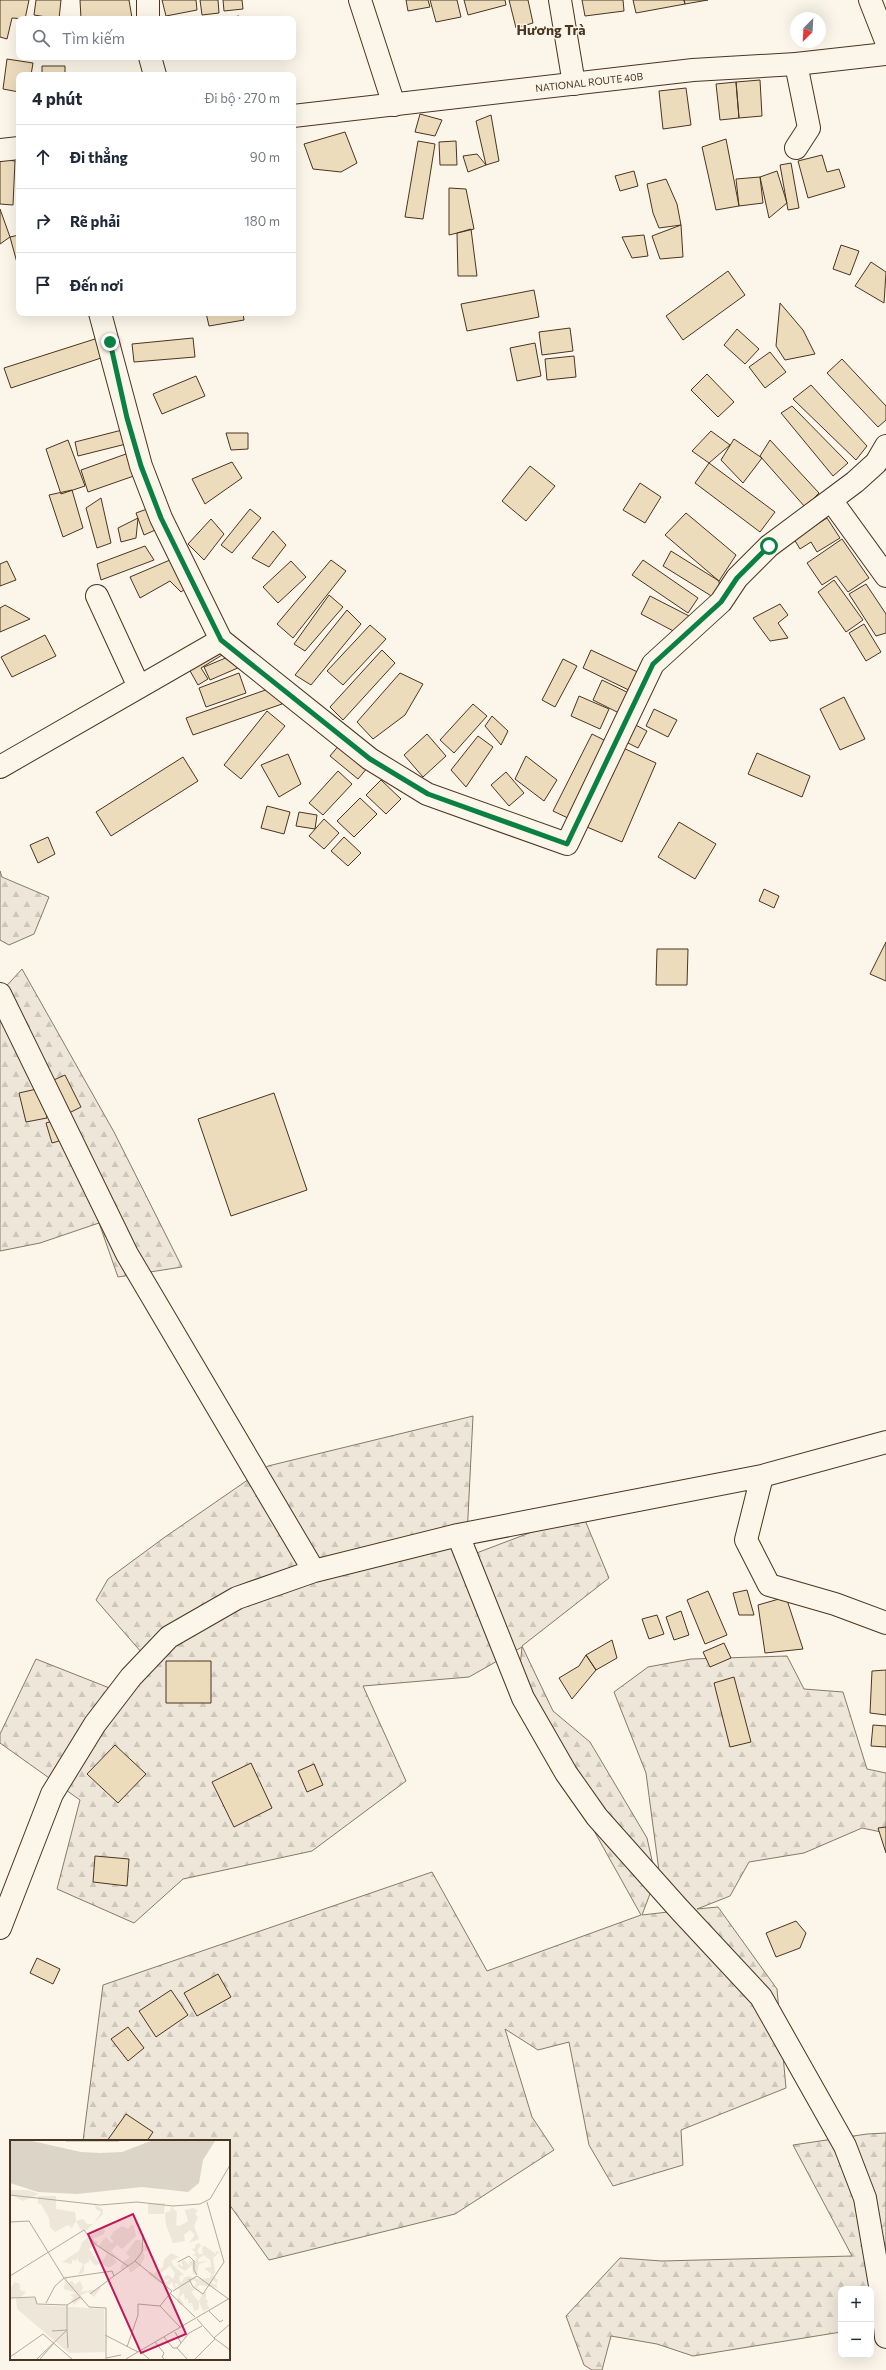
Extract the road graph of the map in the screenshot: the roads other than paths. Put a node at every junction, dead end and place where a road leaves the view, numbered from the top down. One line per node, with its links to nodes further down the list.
1 (148, 0): 5 (main road)
2 (360, 0): 12 (main road)
3 (560, 0): 11 (main road)
4 (870, 0): 6 (main road)
5 (148, 16)
6 (886, 41)
7 (886, 54): 9 (main road, NATIONAL ROUTE 40B)
8 (151, 60): 10 (main road)
9 (796, 64): 11 (main road, NATIONAL ROUTE 40B); 15 (main road)
10 (154, 72)
11 (574, 84): 12 (main road, NATIONAL ROUTE 40B)
12 (394, 106): 13 (main road, NATIONAL ROUTE 40B)
13 (296, 116)
14 (16, 148): 16 (main road)
15 (796, 148)
16 (0, 150)
17 (101, 316): 22 (main road)
18 (886, 446): 19 (main road)
19 (831, 500): 20 (main road); 22 (main road)
20 (886, 576)
21 (97, 596): 23 (main road)
22 (221, 640): 23 (main road)
23 (139, 687): 24 (main road)
24 (0, 767)
25 (0, 994): 29 (main road)
26 (886, 1442): 27 (main road)
27 (762, 1476): 28 (main road); 30 (main road)
28 (458, 1535): 29 (main road); 32 (main road)
29 (314, 1571): 31 (main road)
30 (886, 1623)
31 (0, 1928)
32 (886, 2337)

